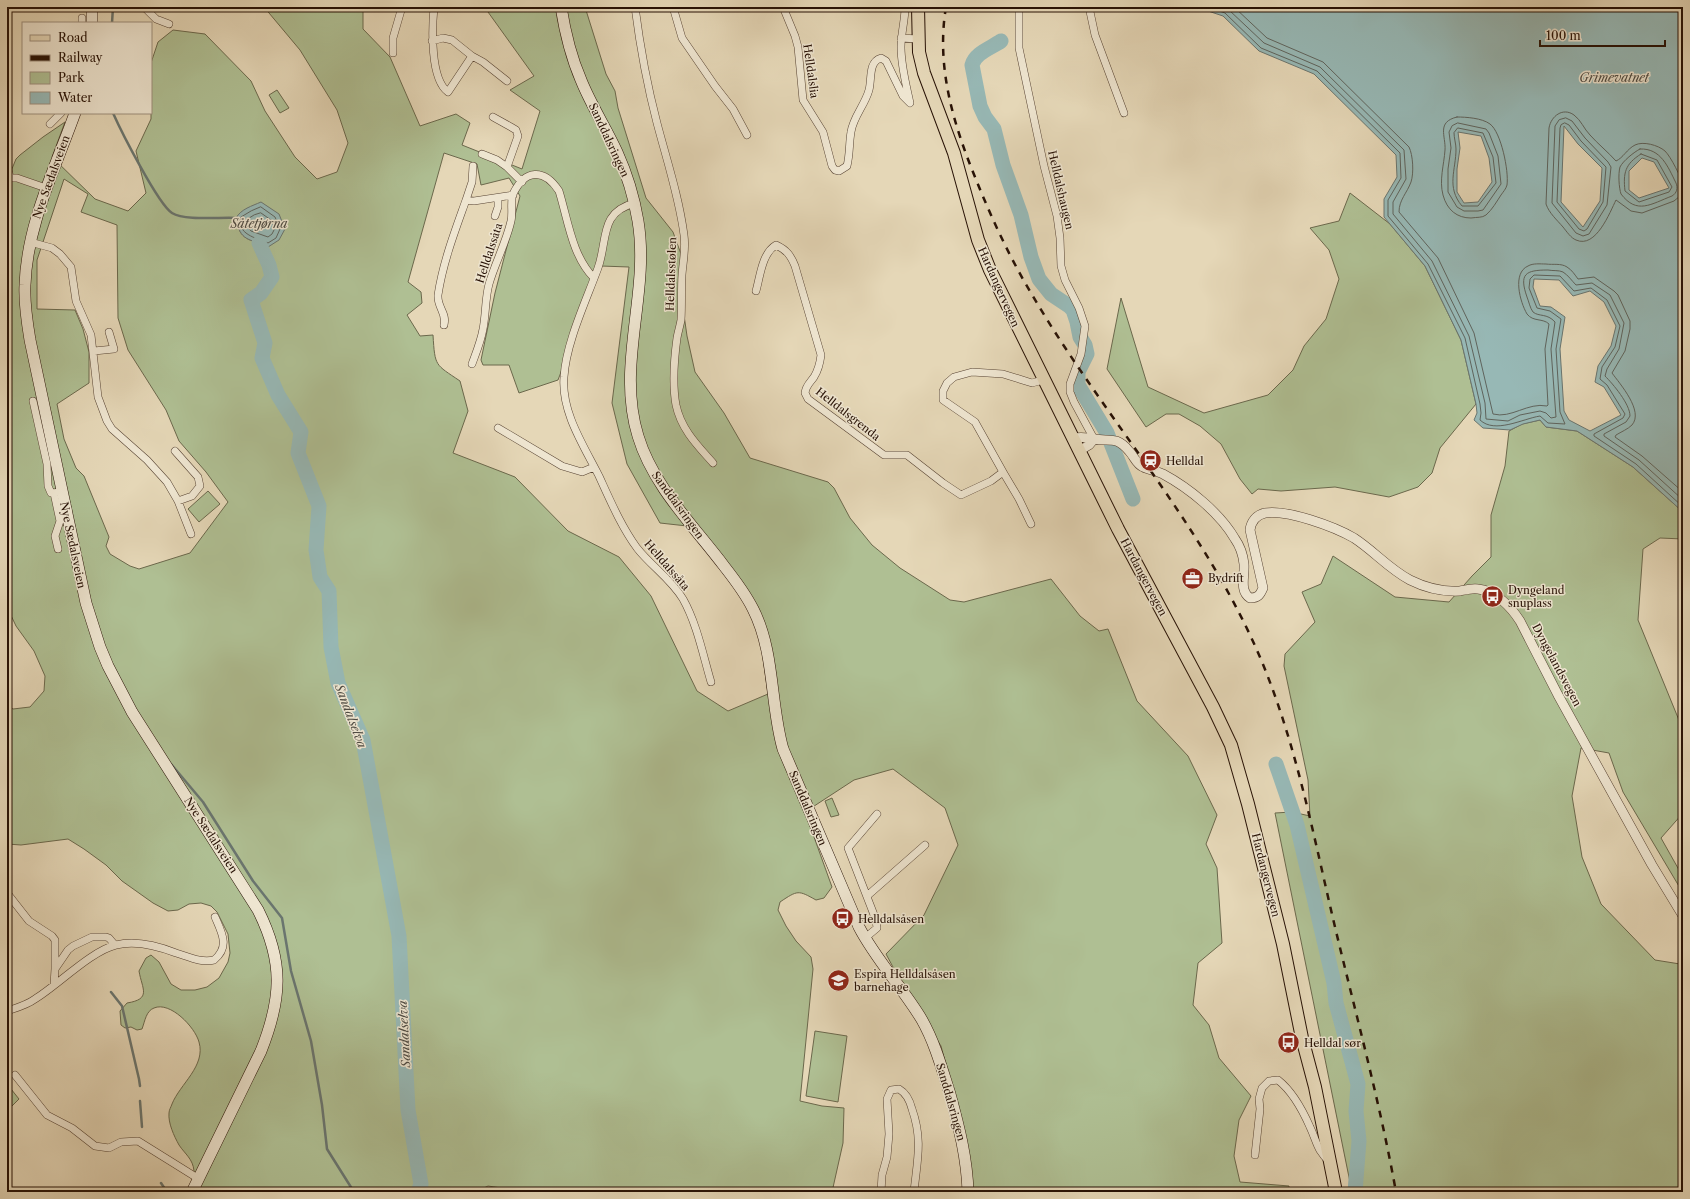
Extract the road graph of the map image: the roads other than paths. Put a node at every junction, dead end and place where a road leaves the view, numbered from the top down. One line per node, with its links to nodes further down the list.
1 (92, 7): 13 (main road)
2 (144, 7): 14 (street)
3 (402, 7): 18 (street)
4 (434, 7): 17 (street)
5 (561, 7): 39 (main road, Sanddalsringen)
6 (636, 7): 55 (street, Helldalsstølen)
7 (673, 7): 26 (street)
8 (783, 7): 15 (street, Helldalslia)
9 (905, 7): 15 (street, Helldalslia)
10 (918, 7): 16 (main road, Hardangervegen)
11 (1019, 7): 52 (street, Helldalshaugen)
12 (1089, 7): 21 (street)
13 (85, 21)
14 (169, 24)
15 (901, 38): 16 (street)
16 (918, 39): 48 (main road, Hardangervegen)
17 (432, 41): 19 (street); 19 (street)
18 (394, 53)
19 (472, 56): 20 (street)
20 (508, 81)
21 (1124, 112)
22 (60, 114): 25 (street)
23 (75, 114): 35 (main road, Nye Sædalsveien)
24 (493, 117): 32 (street)
25 (50, 124)
26 (747, 135)
27 (482, 154): 32 (street)
28 (7, 156): 29 (street)
29 (7, 160)
30 (7, 166): 33 (street)
31 (473, 166): 38 (street)
32 (507, 167): 34 (street)
33 (8, 177): 35 (street)
34 (522, 182): 36 (street); 42 (street)
35 (46, 188): 41 (main road, Nye Sædalsveien)
36 (513, 195): 37 (street); 47 (street, Helldalssåta)
37 (498, 198): 38 (street); 40 (street, Helldalssåta)
38 (466, 200): 44 (street)
39 (635, 203): 42 (street, Helldalssåta); 70 (main road, Sanddalsringen)
40 (495, 216)
41 (30, 242): 46 (street); 58 (main road, Nye Sædalsveien)
42 (594, 278): 56 (street, Helldalssåta)
43 (756, 291): 57 (street, Helldalsgrenda)
44 (444, 325)
45 (109, 332): 46 (street)
46 (94, 351): 59 (street)
47 (472, 364)
48 (1043, 380): 51 (main road, Hardangervegen); 57 (street)
49 (33, 401): 58 (street, Nye Sædalsveien)
50 (498, 428): 56 (street)
51 (1073, 438): 52 (street, Dyngelandsvegen); 54 (main road, Hardangervegen)
52 (1097, 439): 54 (street); 68 (street, Dyngelandsvegen)
53 (175, 451): 59 (street)
54 (1079, 451): 77 (main road, Hardangervegen)
55 (713, 463)
56 (594, 467): 63 (street, Helldalssåta)
57 (1003, 472): 60 (street)
58 (58, 492): 62 (street, Nye Sædalsveien); 78 (main road, Nye Sædalsveien)
59 (178, 500): 61 (street)
60 (1031, 524)
61 (191, 534)
62 (58, 549)
63 (711, 682)
64 (877, 814): 67 (street)
65 (925, 845): 67 (street)
66 (7, 893): 72 (street)
67 (867, 896): 70 (street)
68 (1683, 916)
69 (215, 917): 71 (street)
70 (864, 938): 82 (main road, Sanddalsringen)
71 (115, 945): 72 (street); 73 (street)
72 (55, 969): 73 (street)
73 (54, 985): 74 (street)
74 (7, 1011)
75 (15, 1076): 78 (street)
76 (1255, 1155): 77 (street, Hardangervegen)
77 (1330, 1162): 83 (main road, Hardangervegen)
78 (199, 1179): 79 (main road, Nye Sædalsveien)
79 (192, 1192)
80 (881, 1192): 81 (street)
81 (914, 1192)
82 (968, 1192)
83 (1336, 1192)

